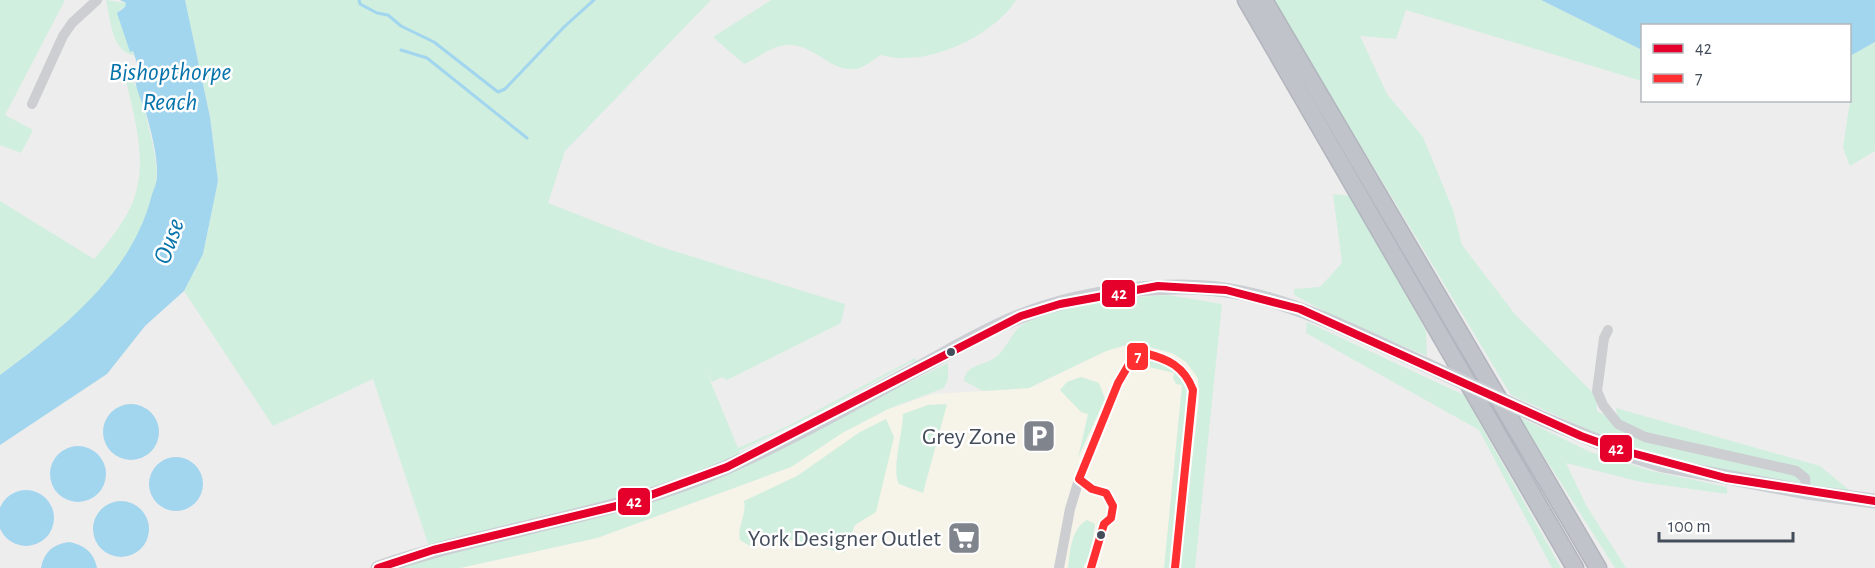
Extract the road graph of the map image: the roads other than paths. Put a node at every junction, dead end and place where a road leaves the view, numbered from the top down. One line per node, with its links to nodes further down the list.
1 (97, 0): 4 (street)
2 (1246, 0): 11 (highway)
3 (1264, 0): 12 (highway)
4 (32, 104)
5 (1608, 330): 6 (street)
6 (1806, 492): 7 (main road); 8 (main road, bridge)
7 (1875, 501)
8 (378, 568)
9 (1059, 568): 10 (street)
10 (1175, 568)
11 (1575, 568)
12 (1598, 568)

